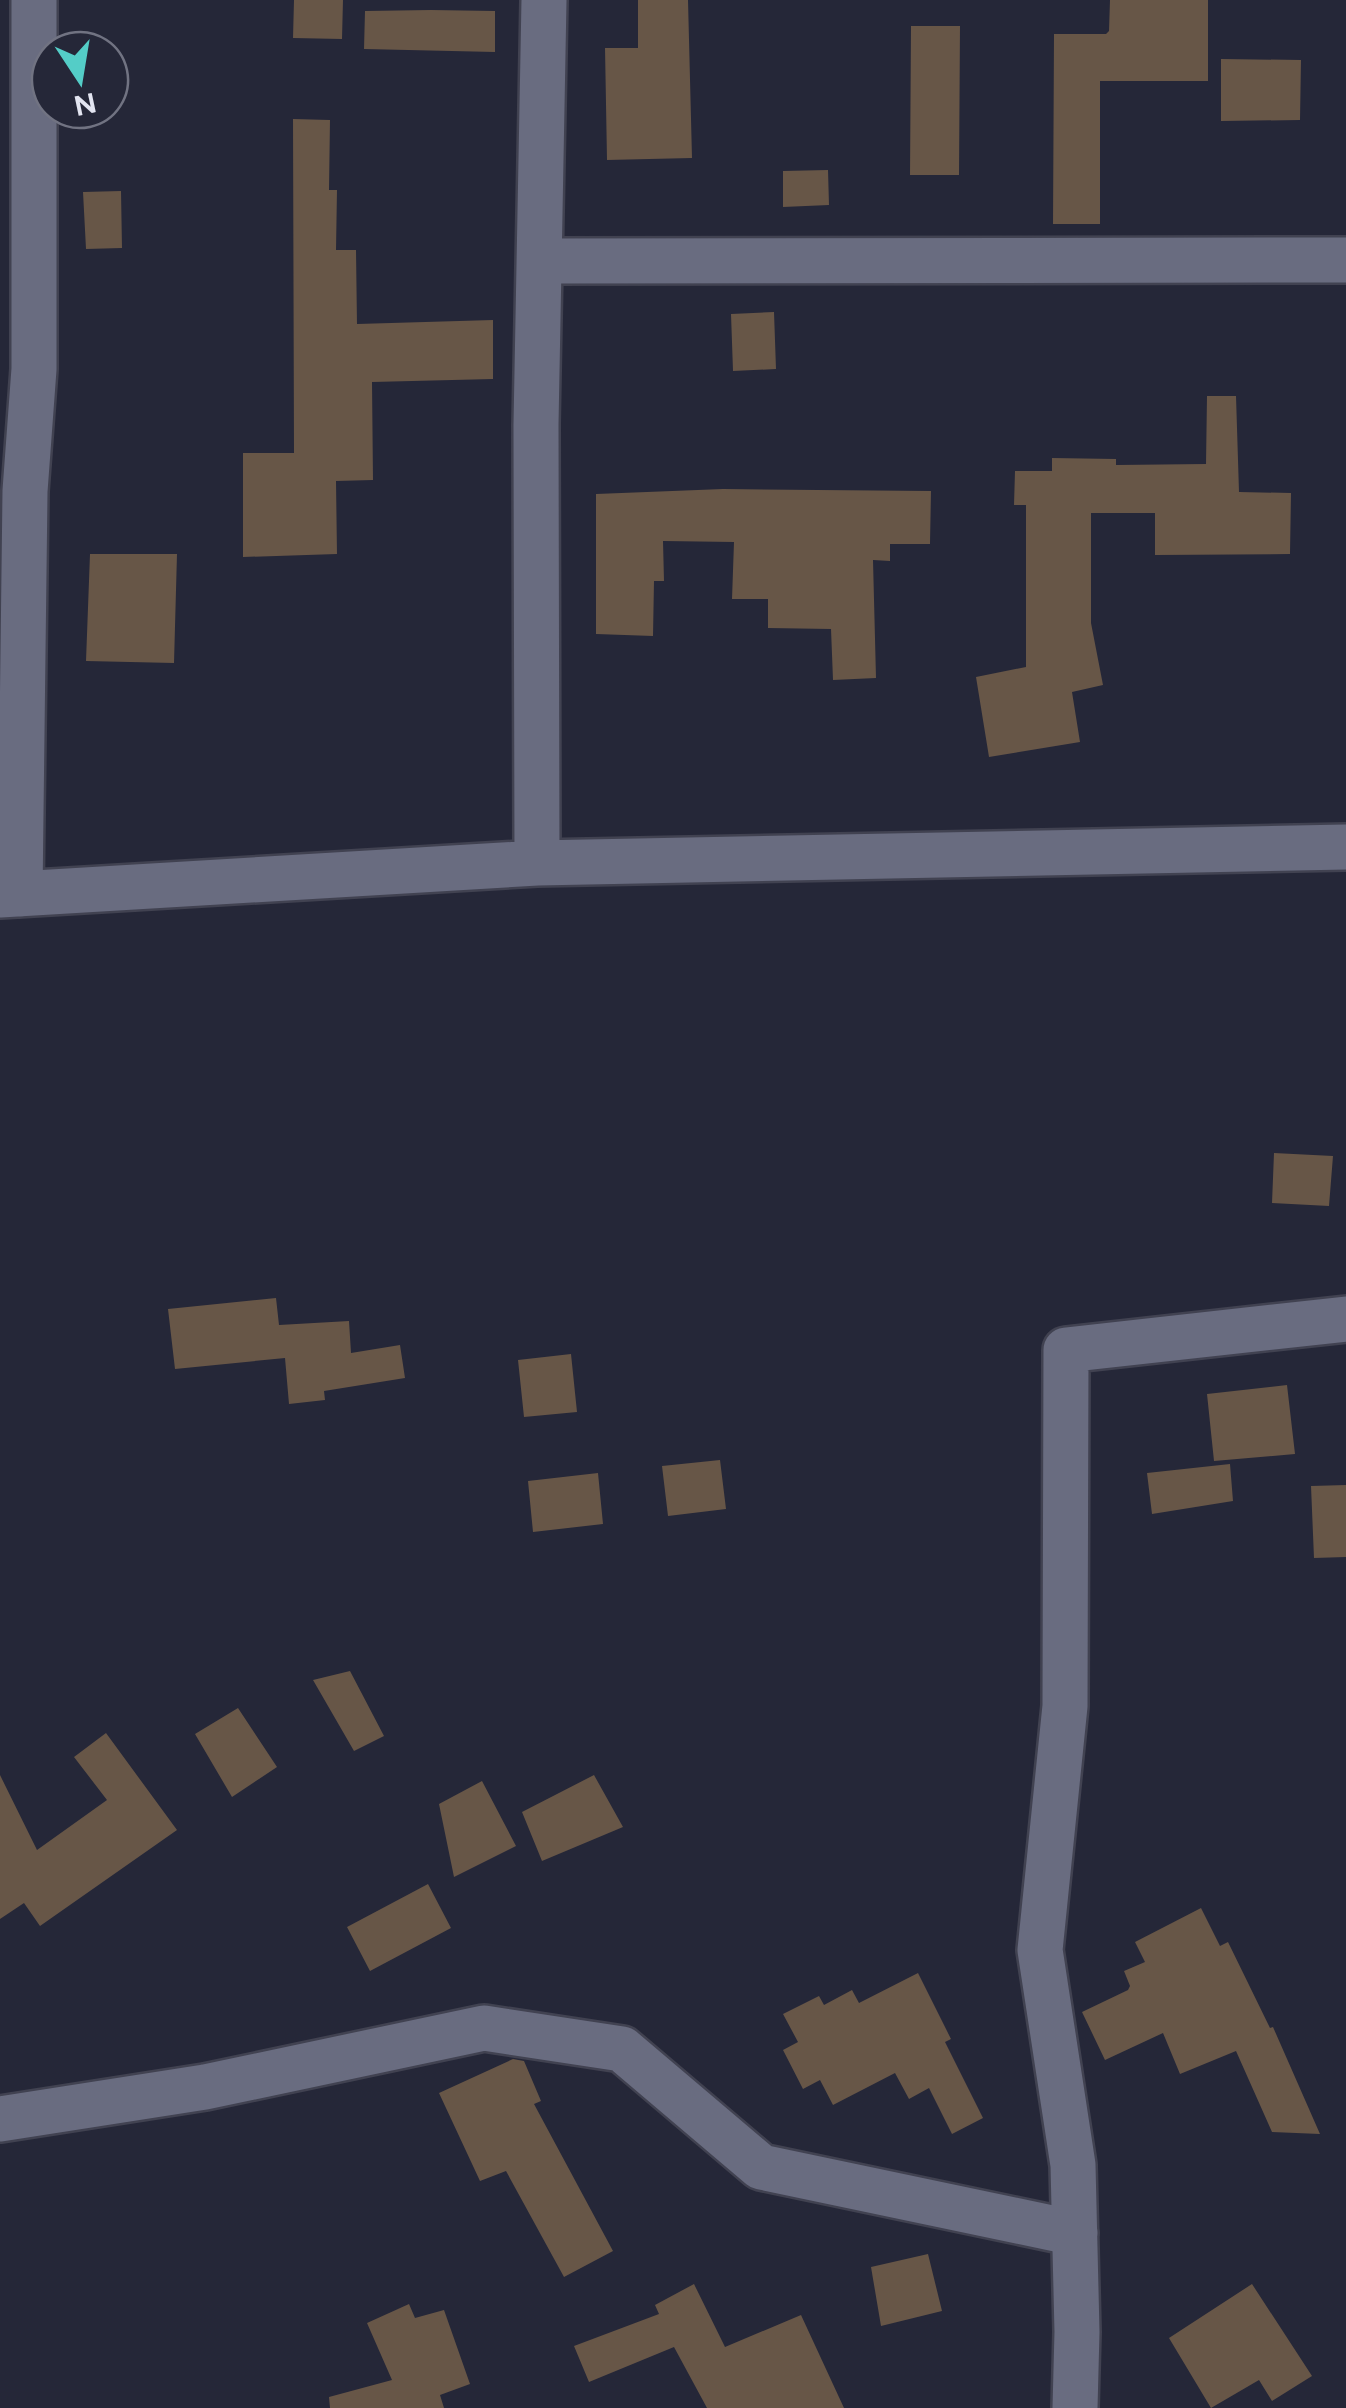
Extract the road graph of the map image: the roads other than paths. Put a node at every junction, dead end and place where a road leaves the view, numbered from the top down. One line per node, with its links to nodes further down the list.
1 (34, 0): 5 (street)
2 (544, 0): 4 (street)
3 (1346, 260): 4 (street)
4 (540, 261): 7 (street)
5 (17, 369): 8 (street)
6 (1346, 847): 7 (street)
7 (537, 863): 8 (street)
8 (10, 895)
9 (1346, 1320): 11 (street)
10 (0, 2119): 11 (street)
11 (1075, 2234): 12 (street)
12 (1074, 2408)

